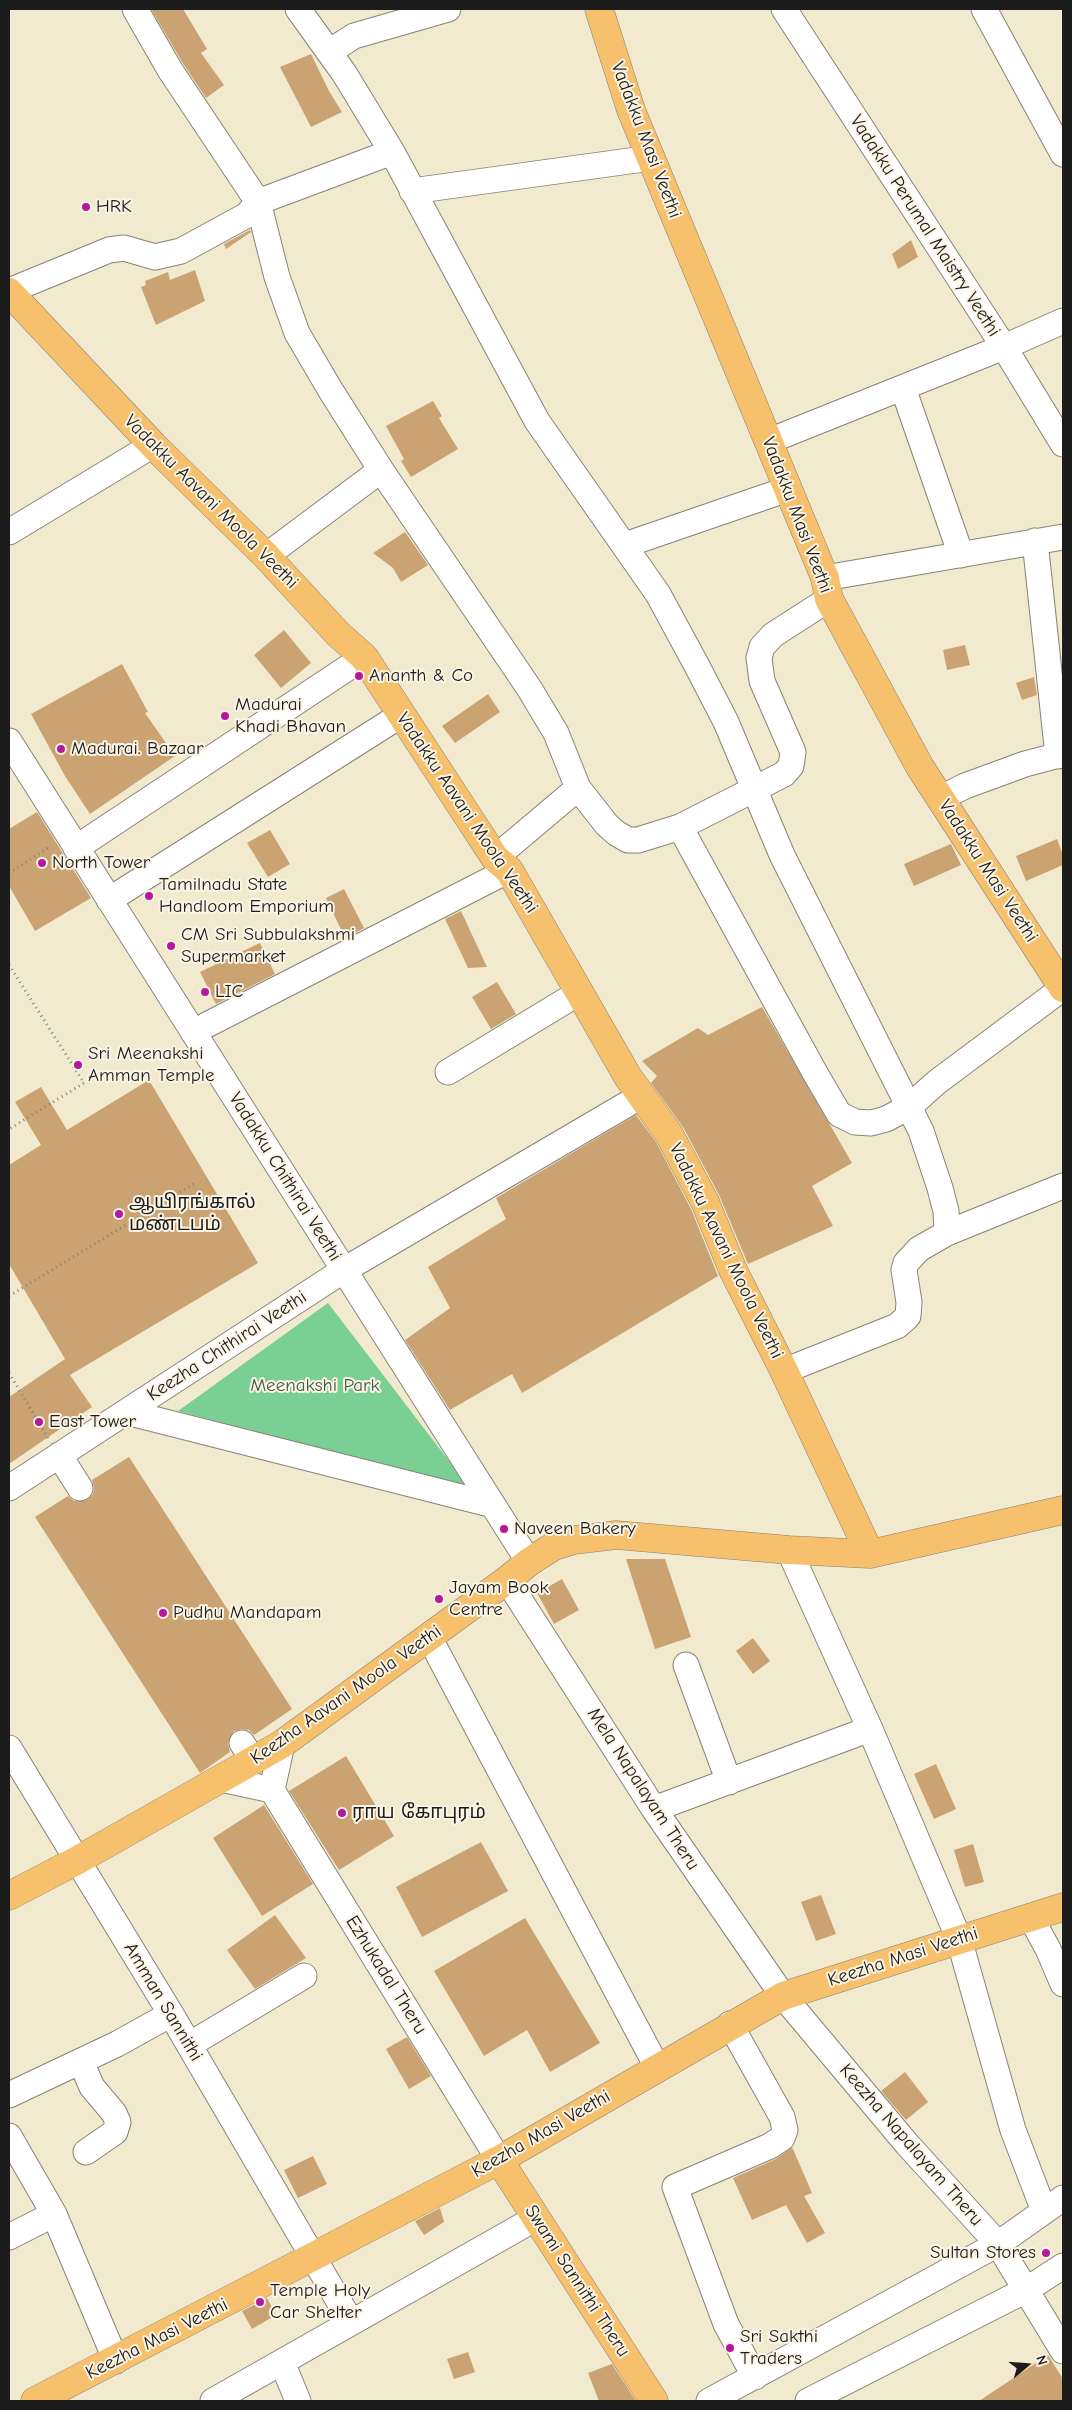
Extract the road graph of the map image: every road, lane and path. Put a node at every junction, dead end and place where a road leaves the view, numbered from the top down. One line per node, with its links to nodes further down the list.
1 (135, 9): 12 (street)
2 (298, 9): 7 (street)
3 (448, 9): 7 (street)
4 (599, 9): 10 (main road, Vadakku Masi Veethi)
5 (784, 9): 15 (street, Vadakku Perumal Maistry Veethi)
6 (984, 9): 9 (street)
7 (329, 52): 8 (street)
8 (392, 152): 11 (street); 12 (street)
9 (1063, 154)
10 (651, 158): 11 (street); 17 (main road, Vadakku Masi Veethi)
11 (412, 191): 25 (street)
12 (258, 202): 13 (street); 20 (street)
13 (9, 292): 19 (main road, Vadakku Aavani Moola Veethi)
14 (1063, 321): 15 (street)
15 (1004, 347): 16 (street); 18 (street, Vadakku Perumal Maistry Veethi)
16 (903, 388): 17 (street); 26 (street)
17 (769, 441): 21 (main road, Vadakku Masi Veethi)
18 (1063, 444)
19 (153, 445): 22 (street); 27 (main road, Vadakku Aavani Moola Veethi)
20 (381, 470): 27 (street); 33 (street)
21 (788, 489): 25 (street); 28 (main road, Vadakku Masi Veethi)
22 (9, 532)
23 (1063, 536): 24 (street)
24 (1035, 542): 26 (street); 32 (street)
25 (625, 545): 34 (street)
26 (961, 555): 28 (street)
27 (266, 556): 29 (main road, Vadakku Aavani Moola Veethi)
28 (827, 589): 34 (street); 35 (main road, Vadakku Masi Veethi)
29 (364, 657): 30 (main road, Vadakku Aavani Moola Veethi); 37 (street)
30 (401, 715): 38 (main road, Vadakku Aavani Moola Veethi); 40 (street)
31 (9, 741): 37 (street, Vadakku Chithirai Veethi)
32 (1060, 755): 35 (street)
33 (578, 788): 36 (street); 38 (street)
34 (753, 788): 36 (street); 47 (street)
35 (941, 798): 42 (main road, Vadakku Masi Veethi)
36 (680, 827): 47 (street)
37 (72, 842): 39 (path); 40 (street, Vadakku Chithirai Veethi)
38 (502, 864): 43 (main road, Vadakku Aavani Moola Veethi); 44 (street)
39 (9, 873)
40 (109, 900): 44 (street, Vadakku Chithirai Veethi)
41 (9, 965): 48 (path)
42 (1063, 988): 47 (street)
43 (580, 992): 45 (street); 46 (main road, Vadakku Aavani Moola Veethi)
44 (193, 1032): 52 (street, Vadakku Chithirai Veethi)
45 (448, 1072)
46 (641, 1096): 52 (street, Keezha Chithirai Veethi); 54 (main road, Vadakku Aavani Moola Veethi)
47 (909, 1107): 51 (street)
48 (9, 1129)
49 (194, 1183): 53 (path)
50 (1063, 1186): 51 (street)
51 (947, 1233): 54 (street)
52 (344, 1270): 56 (street, Keezha Chithirai Veethi); 60 (street, Vadakku Chithirai Veethi)
53 (9, 1296)
54 (784, 1371): 63 (main road, Vadakku Aavani Moola Veethi)
55 (9, 1373): 57 (path)
56 (126, 1412): 57 (street, Keezha Chithirai Veethi); 60 (street)
57 (59, 1456): 58 (street, Keezha Chithirai Veethi); 59 (street)
58 (9, 1488)
59 (80, 1488)
60 (493, 1505): 64 (street, Vadakku Chithirai Veethi)
61 (1063, 1510): 63 (main road, Keezha Aavani Moola Veethi)
62 (788, 1550): 63 (main road, Keezha Aavani Moola Veethi); 64 (main road, Keezha Aavani Moola Veethi); 68 (street)
63 (870, 1554)
64 (529, 1562): 65 (main road, Keezha Aavani Moola Veethi)
65 (508, 1580): 66 (main road, Keezha Aavani Moola Veethi); 74 (street, Mela Napalayam Theru)
66 (429, 1637): 69 (main road, Keezha Aavani Moola Veethi); 87 (street)
67 (686, 1666): 72 (street)
68 (870, 1729): 72 (street); 79 (street)
69 (282, 1744): 71 (main road, Keezha Aavani Moola Veethi); 73 (street)
70 (9, 1748): 75 (street, Amman Sannithi)
71 (221, 1779): 73 (street); 75 (main road, Keezha Aavani Moola Veethi)
72 (729, 1782): 74 (street)
73 (272, 1790): 91 (street, Ezhukadal Theru)
74 (654, 1809): 82 (street, Mela Napalayam Theru)
75 (76, 1861): 76 (main road, Keezha Aavani Moola Veethi); 83 (street, Amman Sannithi)
76 (9, 1896)
77 (1063, 1907): 78 (main road, Keezha Masi Veethi)
78 (1031, 1918): 79 (main road, Keezha Masi Veethi); 81 (street)
79 (959, 1939): 82 (main road, Keezha Masi Veethi); 92 (street)
80 (304, 1976): 85 (street)
81 (1063, 1984)
82 (782, 1996): 84 (main road, Keezha Masi Veethi); 96 (street, Keezha Napalayam Theru)
83 (171, 2014): 85 (street, Amman Sannithi); 86 (street)
84 (730, 2024): 87 (main road, Keezha Masi Veethi); 104 (street)
85 (189, 2045): 97 (street, Amman Sannithi)
86 (80, 2062): 88 (street); 90 (street)
87 (657, 2067): 91 (main road, Keezha Masi Veethi)
88 (9, 2095)
89 (13, 2151): 93 (street)
90 (86, 2152)
91 (499, 2160): 94 (main road, Swami Sannithi Theru); 97 (main road, Keezha Masi Veethi)
92 (1054, 2205): 96 (street)
93 (54, 2214): 95 (street); 102 (street)
94 (536, 2218): 100 (street); 108 (main road, Swami Sannithi Theru)
95 (9, 2237)
96 (998, 2244): 99 (street, Keezha Napalayam Theru); 104 (street)
97 (313, 2258): 100 (street, Amman Sannithi); 102 (main road, Keezha Masi Veethi)
98 (1063, 2266): 99 (street)
99 (1026, 2290): 101 (street, Keezha Napalayam Theru); 110 (street)
100 (351, 2322): 103 (street)
101 (1063, 2351)
102 (116, 2361): 105 (main road, Keezha Masi Veethi)
103 (282, 2362): 106 (street); 107 (street)
104 (755, 2378): 109 (street)
105 (35, 2401)
106 (213, 2401)
107 (298, 2401)
108 (654, 2401)
109 (709, 2401)
110 (808, 2401)

